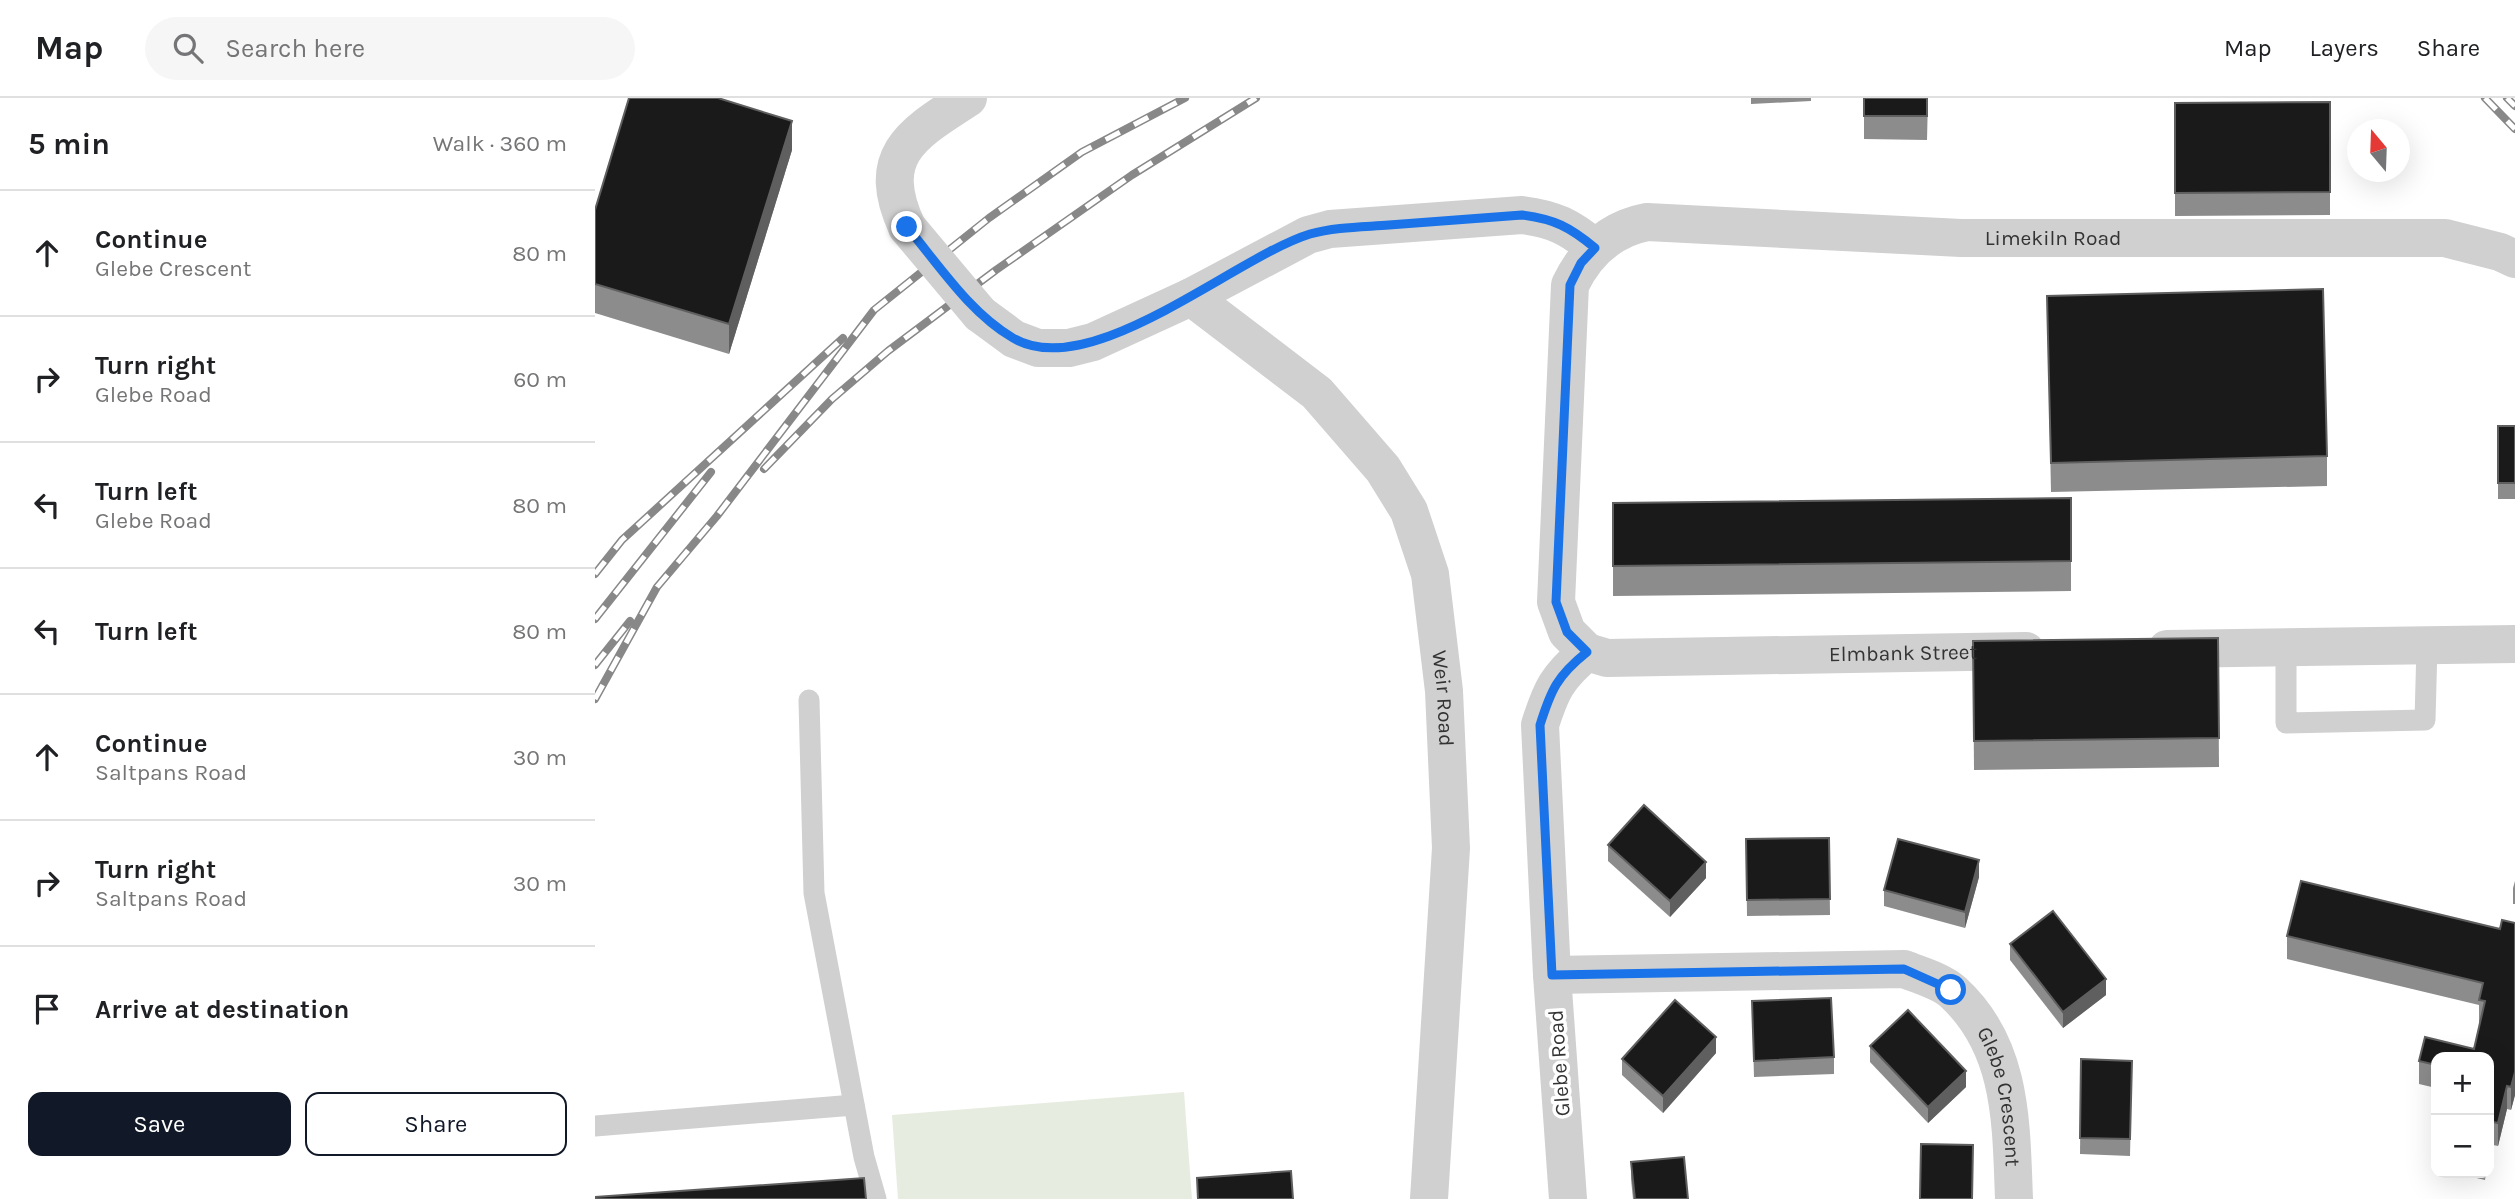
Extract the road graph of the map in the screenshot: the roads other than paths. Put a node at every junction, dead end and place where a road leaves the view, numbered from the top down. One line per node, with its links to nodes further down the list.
1 (968, 98): 4 (street, bridge)
2 (1595, 248): 3 (street, Limekiln Road); 4 (street); 10 (street)
3 (2515, 259)
4 (1191, 297): 16 (street, Weir Road)
5 (2515, 644): 6 (street)
6 (2427, 646): 7 (street); 7 (lane)
7 (2286, 647): 8 (street)
8 (2134, 650)
9 (2064, 651): 10 (street, Elmbank Street)
10 (1587, 652): 12 (street, Glebe Road)
11 (809, 699): 13 (lane)
12 (1552, 975): 17 (street, Glebe Road); 18 (street, Glebe Crescent)
13 (854, 1105): 14 (lane); 15 (lane)
14 (595, 1126)
15 (876, 1199)
16 (1429, 1199)
17 (1568, 1199)
18 (2014, 1199)

